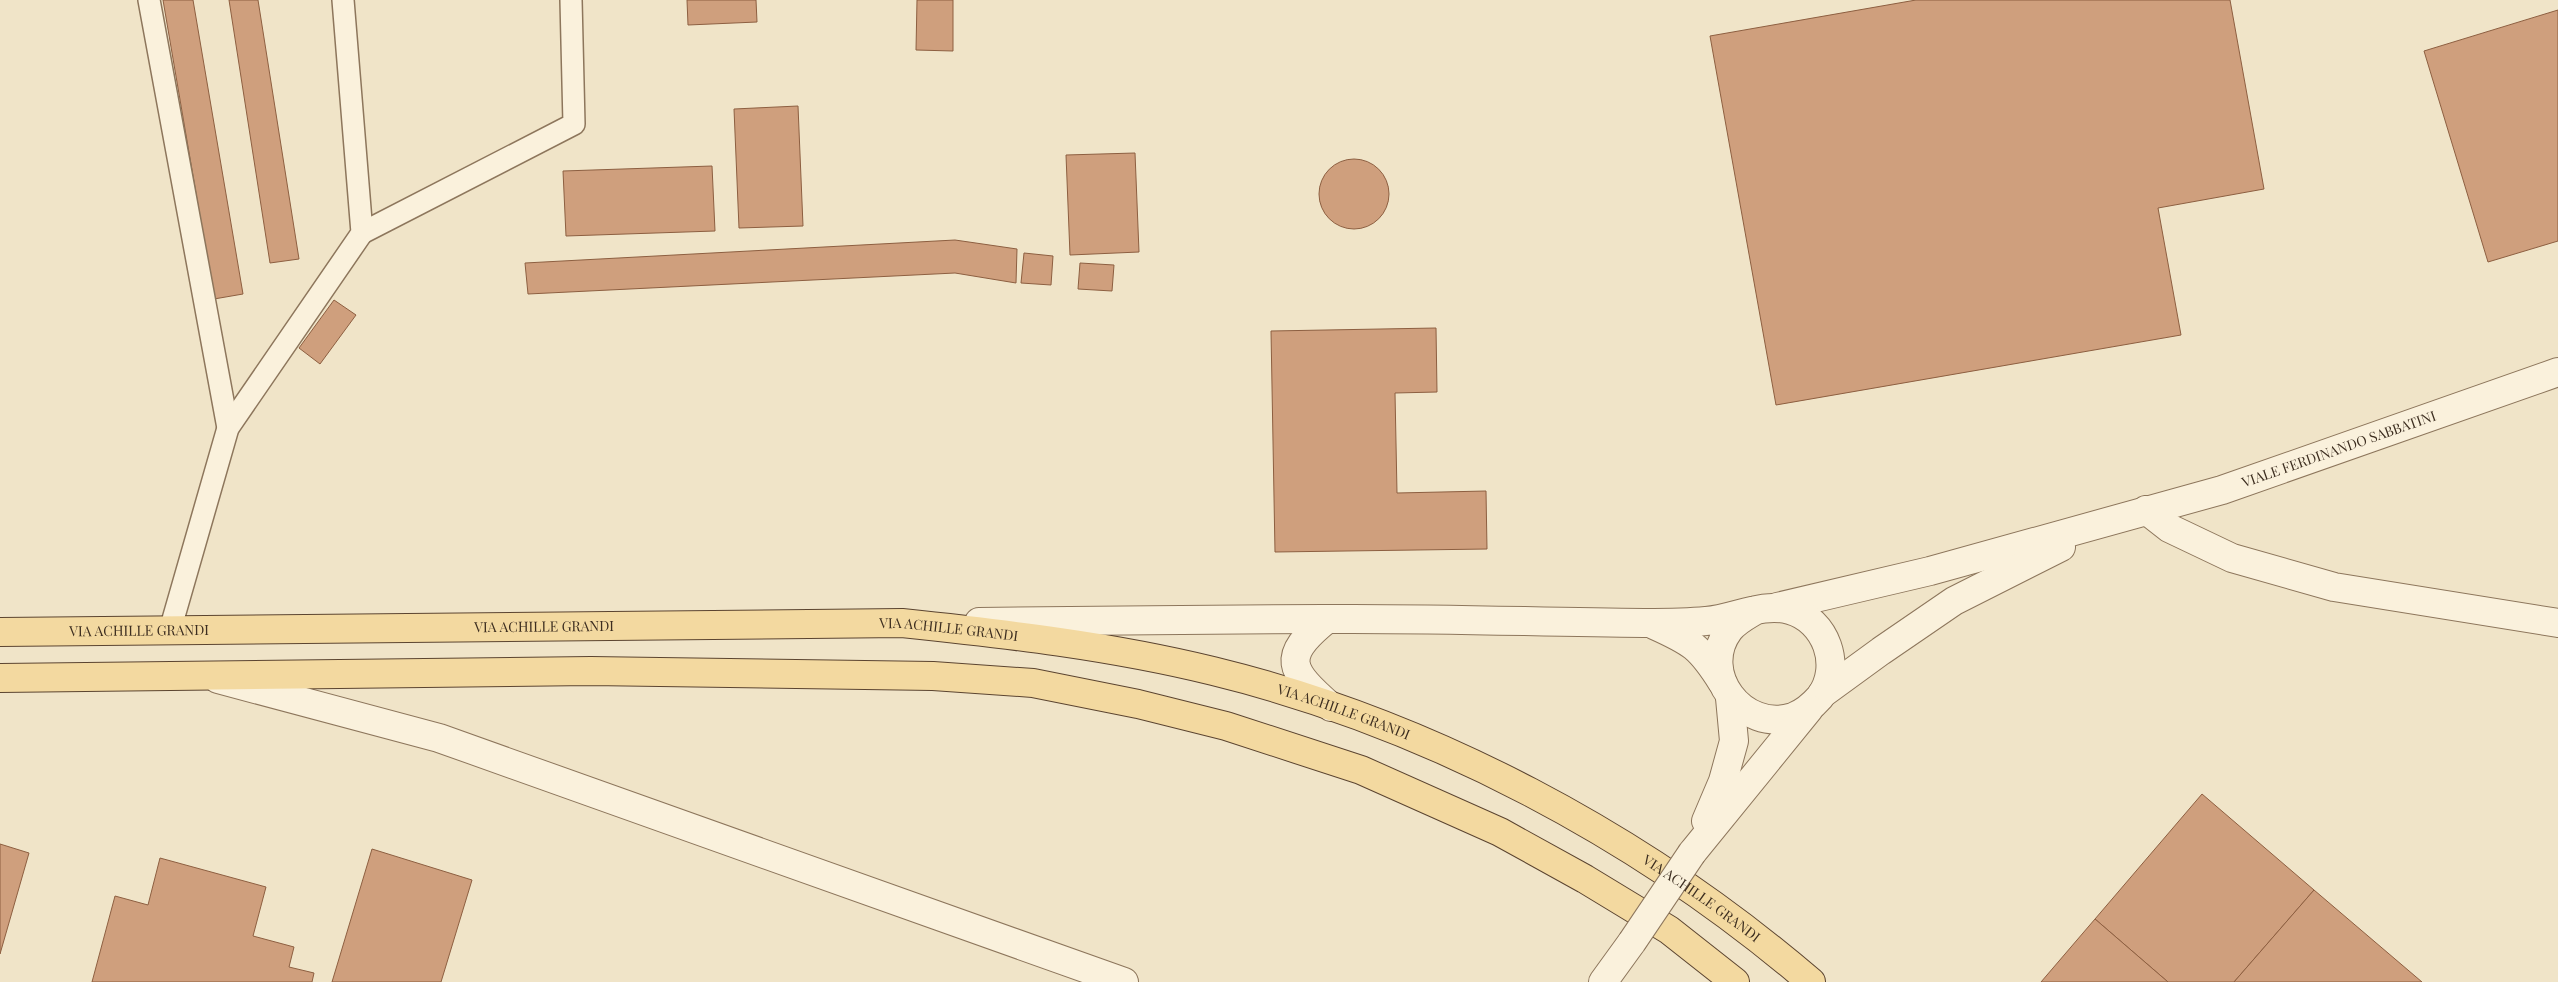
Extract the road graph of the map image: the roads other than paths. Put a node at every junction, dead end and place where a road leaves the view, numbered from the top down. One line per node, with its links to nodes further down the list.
1 (149, 0): 6 (lane)
2 (343, 0): 4 (lane)
3 (571, 0): 4 (lane)
4 (362, 233): 6 (lane)
5 (2558, 372): 7 (street, VIALE FERDINANDO SABBATINI)
6 (228, 428): 14 (lane)
7 (2146, 510): 8 (street, VIALE FERDINANDO SABBATINI); 13 (street)
8 (2116, 519): 9 (street); 19 (street)
9 (1765, 609): 12 (street); 18 (street); 19 (street)
10 (1327, 619): 11 (street); 12 (street); 20 (street)
11 (902, 623): 14 (main road, VIA ACHILLE GRANDI); 20 (main road, VIA ACHILLE GRANDI)
12 (1648, 623): 18 (street)
13 (2558, 623)
14 (170, 630): 15 (main road, VIA ACHILLE GRANDI)
15 (0, 632)
16 (205, 676): 17 (main road); 22 (street); 24 (main road)
17 (0, 678)
18 (1726, 690): 19 (street); 21 (street)
19 (1816, 701): 21 (street)
20 (1331, 707): 25 (main road, VIA ACHILLE GRANDI)
21 (1692, 853): 23 (street, bridge)
22 (1124, 982)
23 (1603, 982)
24 (1735, 982)
25 (1811, 982)

